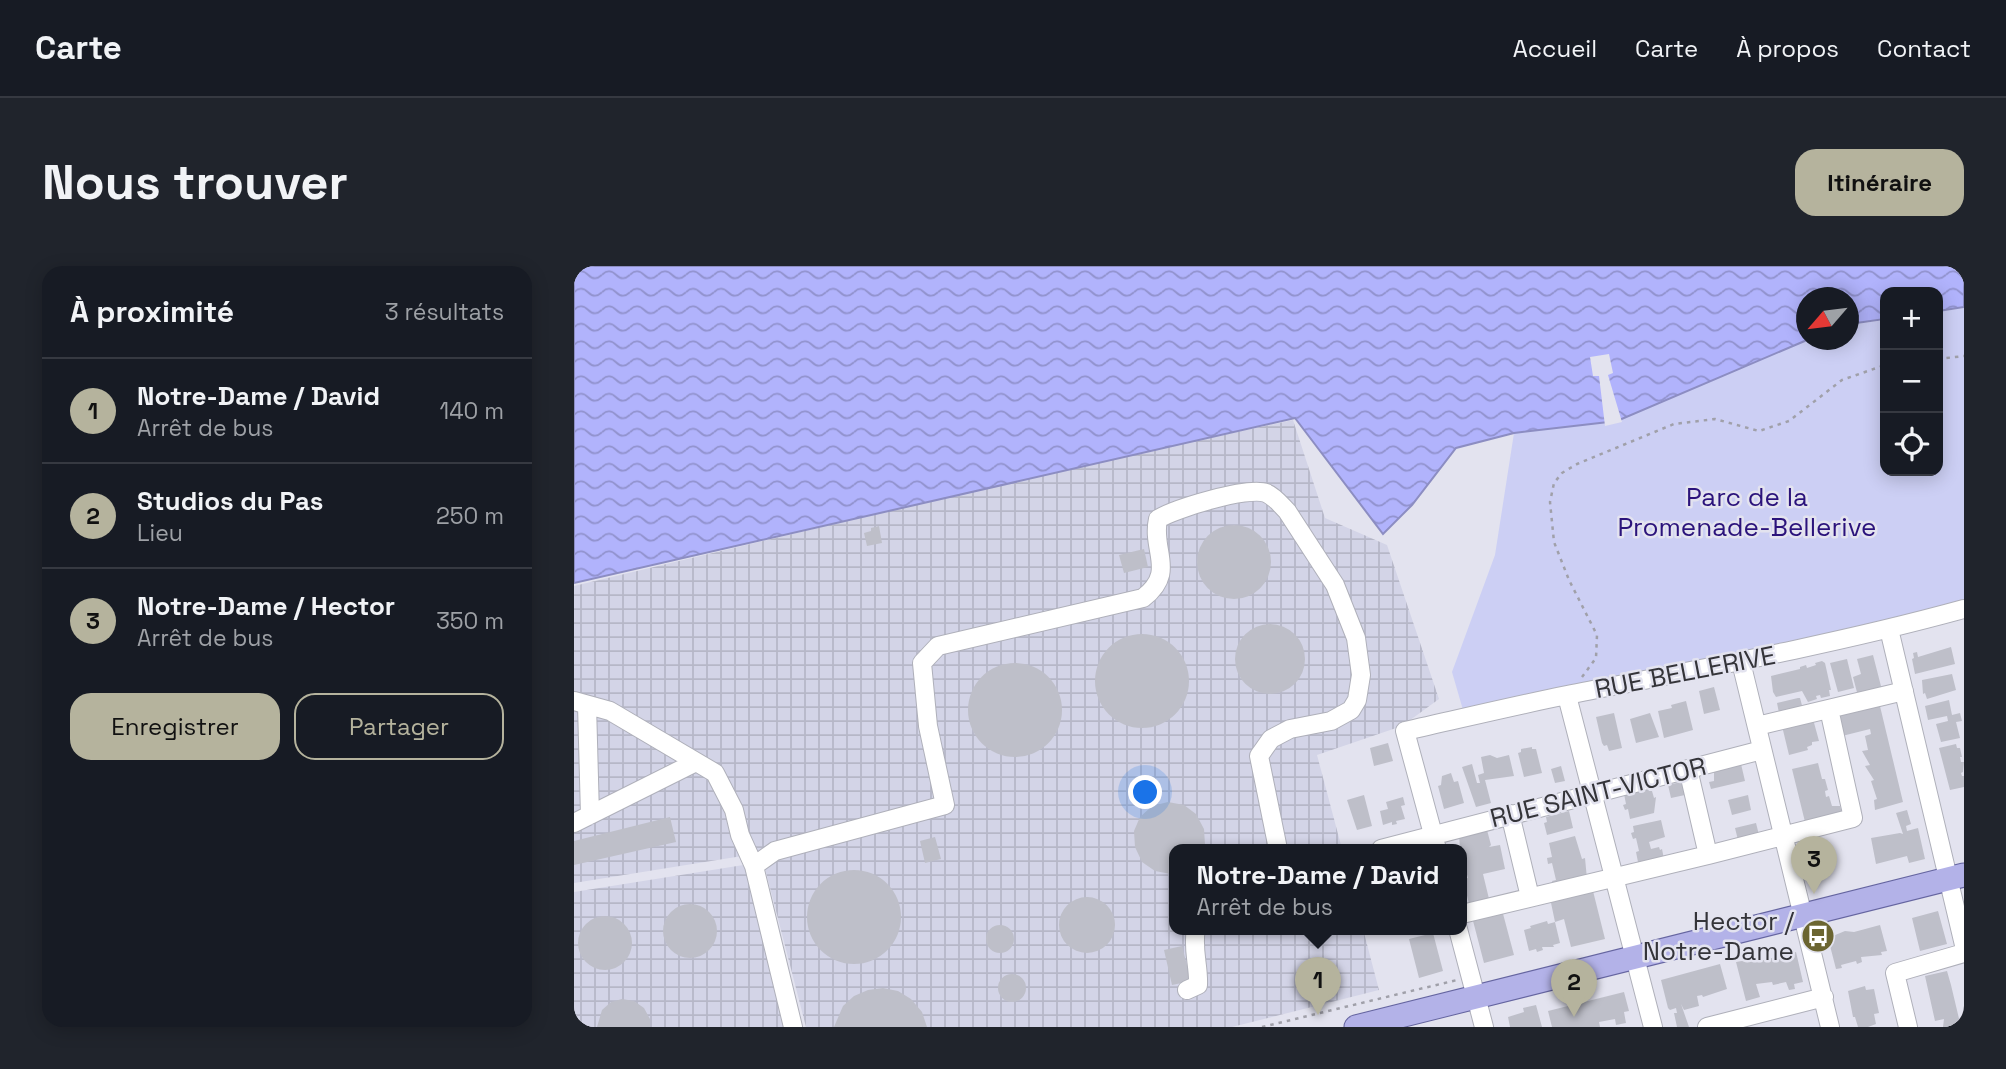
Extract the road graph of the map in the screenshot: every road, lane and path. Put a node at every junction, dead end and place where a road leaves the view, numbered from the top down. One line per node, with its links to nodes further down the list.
1 (1964, 356): 2 (path)
2 (1943, 358)
3 (1880, 367): 8 (path)
4 (1964, 609): 5 (street, RUE BELLERIVE)
5 (1889, 629): 6 (street, RUE BELLERIVE); 7 (street)
6 (1741, 662): 8 (street, RUE BELLERIVE); 11 (street)
7 (1904, 691): 10 (street); 24 (street)
8 (1567, 696): 15 (street); 19 (street, RUE BELLERIVE)
9 (581, 703): 13 (street); 17 (street)
10 (1829, 709): 11 (street); 18 (street)
11 (1756, 726): 12 (street)
12 (1762, 750): 14 (street, RUE SAINT-VICTOR); 18 (street)
13 (696, 762): 17 (street); 22 (street)
14 (1688, 769): 15 (street, RUE SAINT-VICTOR); 21 (street)
15 (1593, 793): 16 (street, RUE SAINT-VICTOR); 23 (street)
16 (1510, 814): 19 (street, RUE SAINT-VICTOR); 25 (street)
17 (582, 819)
18 (1783, 835): 21 (street); 27 (street)
19 (1435, 842)
20 (1277, 844): 22 (street)
21 (1708, 855): 23 (street)
22 (754, 866): 37 (street)
23 (1615, 877): 25 (street); 32 (street)
24 (1956, 877): 27 (main road); 30 (street)
25 (1530, 897): 26 (street)
26 (1467, 913)
27 (1803, 915): 32 (main road); 35 (street)
28 (1195, 935): 34 (street)
29 (1460, 935): 33 (street)
30 (1964, 945)
31 (1964, 953): 44 (street)
32 (1634, 957): 33 (main road); 41 (street)
33 (1473, 987): 38 (path); 39 (main road); 40 (street)
34 (1187, 990)
35 (1824, 997): 36 (street); 43 (street)
36 (1746, 1022): 42 (street)
37 (793, 1027)
38 (1262, 1027)
39 (1356, 1027)
40 (1484, 1027)
41 (1653, 1027)
42 (1707, 1027)
43 (1830, 1027)
44 (1908, 1027)

